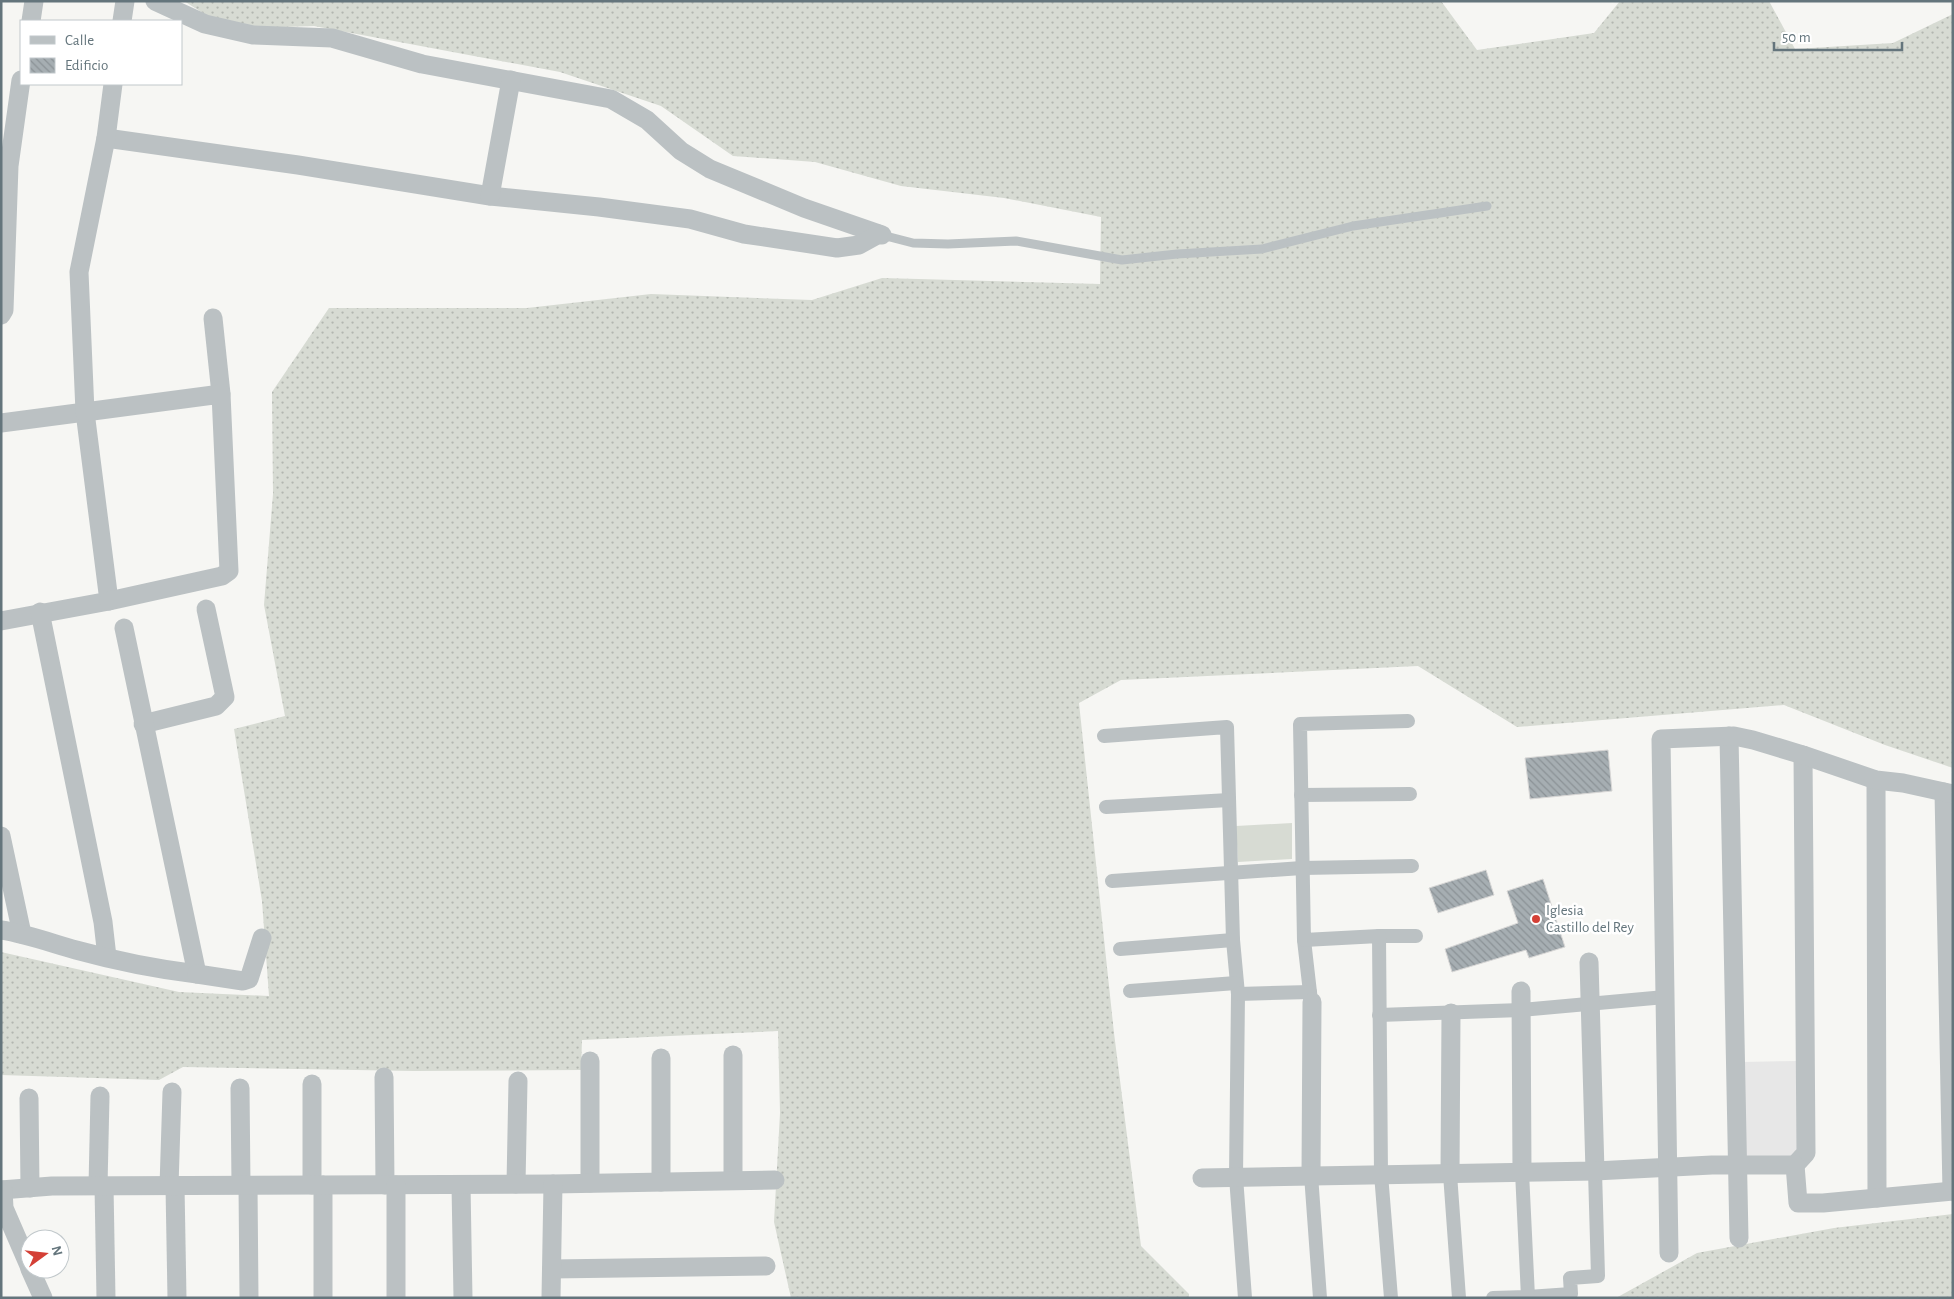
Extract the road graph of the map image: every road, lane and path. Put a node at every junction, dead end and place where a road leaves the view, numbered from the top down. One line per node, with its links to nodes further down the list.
1 (34, 1): 4 (street)
2 (125, 1): 5 (street)
3 (155, 1): 6 (street)
4 (31, 20)
5 (122, 20)
6 (511, 80): 10 (street); 12 (street)
7 (20, 85): 13 (street)
8 (113, 85): 9 (street)
9 (106, 138): 10 (street); 16 (street)
10 (490, 196): 12 (street)
11 (1487, 206): 12 (lane)
12 (881, 234)
13 (1, 315)
14 (214, 318): 15 (street)
15 (220, 394): 16 (street); 18 (street)
16 (85, 412): 17 (street); 18 (street)
17 (1, 423)
18 (109, 601): 20 (street)
19 (206, 608): 24 (street)
20 (40, 612): 21 (street); 47 (street)
21 (1, 621)
22 (124, 628): 24 (street)
23 (1408, 721): 31 (street)
24 (143, 724): 49 (street)
25 (1104, 736): 32 (street)
26 (1729, 736): 27 (street); 52 (street); 68 (street)
27 (1803, 754): 28 (street); 69 (street)
28 (1876, 780): 29 (street); 93 (street)
29 (1949, 793): 92 (street)
30 (1410, 794): 31 (street)
31 (1301, 795): 36 (street)
32 (1229, 800): 33 (street); 37 (street)
33 (1106, 807)
34 (1, 836): 40 (street)
35 (1412, 866): 36 (street)
36 (1302, 868): 37 (street); 45 (street)
37 (1231, 873): 38 (street); 44 (street)
38 (1112, 881)
39 (1, 930): 40 (street)
40 (22, 934): 47 (street)
41 (1379, 936): 42 (street); 45 (street); 57 (street)
42 (1416, 936)
43 (262, 938): 49 (street)
44 (1234, 940): 46 (street); 50 (street)
45 (1304, 940): 53 (street)
46 (1120, 949)
47 (107, 957): 49 (street)
48 (1589, 962): 55 (street)
49 (197, 974)
50 (1237, 988): 51 (street); 53 (street); 76 (street)
51 (1130, 991)
52 (1665, 996): 55 (street); 70 (street)
53 (1311, 997): 75 (street)
54 (1521, 1001): 55 (street); 56 (street); 72 (street)
55 (1590, 1004): 71 (street)
56 (1451, 1013): 57 (street); 74 (street)
57 (1379, 1015): 73 (street)
58 (733, 1055): 78 (street)
59 (661, 1058): 80 (street)
60 (590, 1061): 81 (street)
61 (384, 1077): 87 (street)
62 (518, 1081): 83 (street)
63 (312, 1084): 86 (street)
64 (240, 1088): 85 (street)
65 (172, 1092): 89 (street)
66 (100, 1096): 88 (street)
67 (28, 1098): 90 (street)
68 (1738, 1165): 69 (street); 70 (street); 94 (street)
69 (1795, 1165): 93 (street)
70 (1668, 1168): 71 (street); 96 (street)
71 (1595, 1171): 72 (street); 100 (street)
72 (1522, 1172): 74 (street); 100 (street)
73 (1381, 1174): 74 (street); 75 (street); 111 (street)
74 (1450, 1174): 112 (street)
75 (1311, 1176): 76 (street); 110 (street)
76 (1236, 1177): 77 (street); 109 (street)
77 (1202, 1178)
78 (733, 1180): 79 (street); 80 (street)
79 (775, 1180)
80 (661, 1182): 81 (street)
81 (590, 1183): 84 (street)
82 (461, 1184): 83 (street); 87 (street); 107 (street)
83 (516, 1184): 84 (street)
84 (553, 1184): 98 (street)
85 (244, 1185): 86 (street); 89 (street); 104 (street)
86 (318, 1185): 87 (street); 105 (street)
87 (390, 1185): 106 (street)
88 (101, 1186): 89 (street); 90 (street); 102 (street)
89 (172, 1186): 103 (street)
90 (30, 1188): 91 (street)
91 (2, 1190): 95 (street)
92 (1952, 1191): 93 (street)
93 (1877, 1198)
94 (1739, 1238)
95 (20, 1246)
96 (1670, 1253)
97 (766, 1266): 98 (street)
98 (552, 1269): 108 (street)
99 (34, 1279): 101 (street)
100 (1528, 1297): 113 (street)
101 (43, 1298)
102 (106, 1298)
103 (177, 1298)
104 (249, 1298)
105 (323, 1298)
106 (396, 1298)
107 (463, 1298)
108 (551, 1298)
109 (1245, 1298)
110 (1320, 1298)
111 (1391, 1298)
112 (1460, 1298)
113 (1493, 1298)

